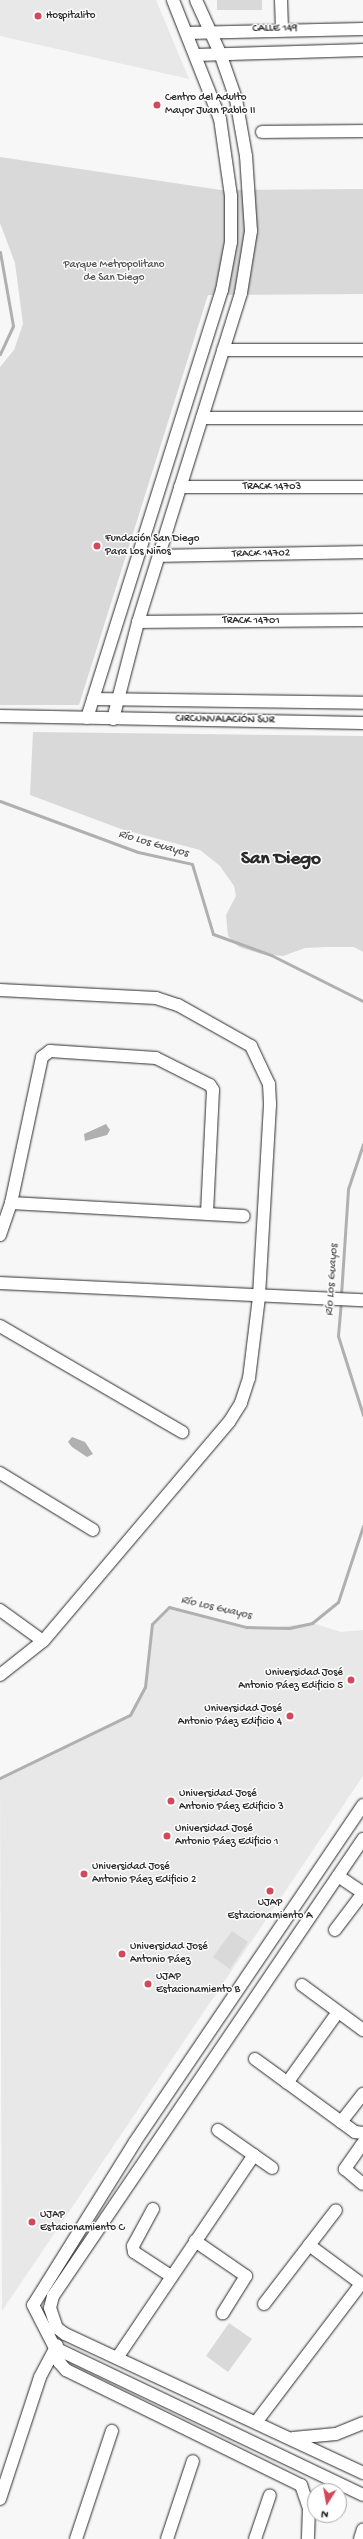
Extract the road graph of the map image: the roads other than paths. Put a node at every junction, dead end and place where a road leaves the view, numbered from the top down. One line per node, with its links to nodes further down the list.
1 (173, 0): 7 (street)
2 (196, 0): 6 (street)
3 (281, 0): 4 (street)
4 (282, 29): 5 (street, CALLE 149); 6 (street, CALLE 149)
5 (363, 29)
6 (209, 30): 7 (street, CALLE 149); 9 (street)
7 (187, 33): 10 (street)
8 (363, 50): 9 (street, CALLE 149)
9 (220, 53): 10 (street, CALLE 149); 13 (street)
10 (196, 55): 23 (street)
11 (363, 131): 12 (street)
12 (262, 132)
13 (223, 350): 14 (street); 15 (street)
14 (363, 350)
15 (202, 418): 16 (street); 18 (street)
16 (363, 418)
17 (363, 487): 18 (street, TRACK 14703)
18 (180, 488): 20 (street)
19 (363, 552): 20 (street, TRACK 14702)
20 (159, 556): 22 (street)
21 (363, 620): 22 (street, TRACK 14701)
22 (138, 622): 24 (street)
23 (94, 699): 24 (street, CIRCUNVALACIÓN SUR); 27 (street)
24 (116, 699): 25 (street, CIRCUNVALACIÓN SUR); 28 (street)
25 (363, 703)
26 (0, 716): 27 (street, CIRCUNVALACIÓN SUR)
27 (87, 718): 28 (street, CIRCUNVALACIÓN SUR)
28 (113, 718): 29 (street, CIRCUNVALACIÓN SUR)
29 (363, 723)
30 (0, 990): 36 (street)
31 (11, 1203): 32 (street); 32 (street); 34 (street)
32 (207, 1214): 33 (street)
33 (244, 1216)
34 (0, 1235)
35 (0, 1283): 36 (street)
36 (259, 1297): 37 (street); 43 (street)
37 (360, 1300)
38 (0, 1326): 39 (street)
39 (182, 1432)
40 (0, 1473): 41 (street)
41 (93, 1530)
42 (0, 1610): 43 (street)
43 (43, 1641): 44 (street)
44 (0, 1675)
45 (363, 1805): 50 (street)
46 (363, 1839): 47 (street)
47 (338, 1876): 48 (street); 51 (street)
48 (363, 1893): 49 (street)
49 (335, 1930)
50 (276, 1933): 51 (street); 74 (street)
51 (292, 1943): 73 (street)
52 (302, 1986): 53 (street)
53 (338, 2012): 54 (street); 56 (street)
54 (363, 2030)
55 (255, 2060): 56 (street)
56 (287, 2083): 58 (street)
57 (363, 2094): 58 (street)
58 (341, 2122): 60 (street)
59 (218, 2130): 62 (street)
60 (363, 2133)
61 (363, 2144): 64 (street)
62 (254, 2155): 63 (street); 67 (street)
63 (272, 2168)
64 (363, 2184)
65 (153, 2209): 69 (street)
66 (336, 2210): 68 (street)
67 (195, 2242): 69 (street); 72 (street)
68 (309, 2245): 70 (street); 71 (street)
69 (171, 2276): 75 (street)
70 (362, 2284): 76 (street)
71 (264, 2304)
72 (222, 2312)
73 (66, 2334): 74 (street); 75 (street)
74 (55, 2348): 83 (street); 84 (street); 89 (street)
75 (117, 2358): 76 (street)
76 (257, 2421): 79 (street)
77 (363, 2423): 79 (street)
78 (112, 2430): 86 (street)
79 (292, 2438): 81 (street)
80 (192, 2461): 87 (street)
81 (363, 2473)
82 (270, 2495): 88 (street)
83 (363, 2495)
84 (0, 2499)
85 (363, 2529): 90 (street)
86 (76, 2539)
87 (167, 2539)
88 (255, 2539)
89 (308, 2539)
90 (360, 2539)

